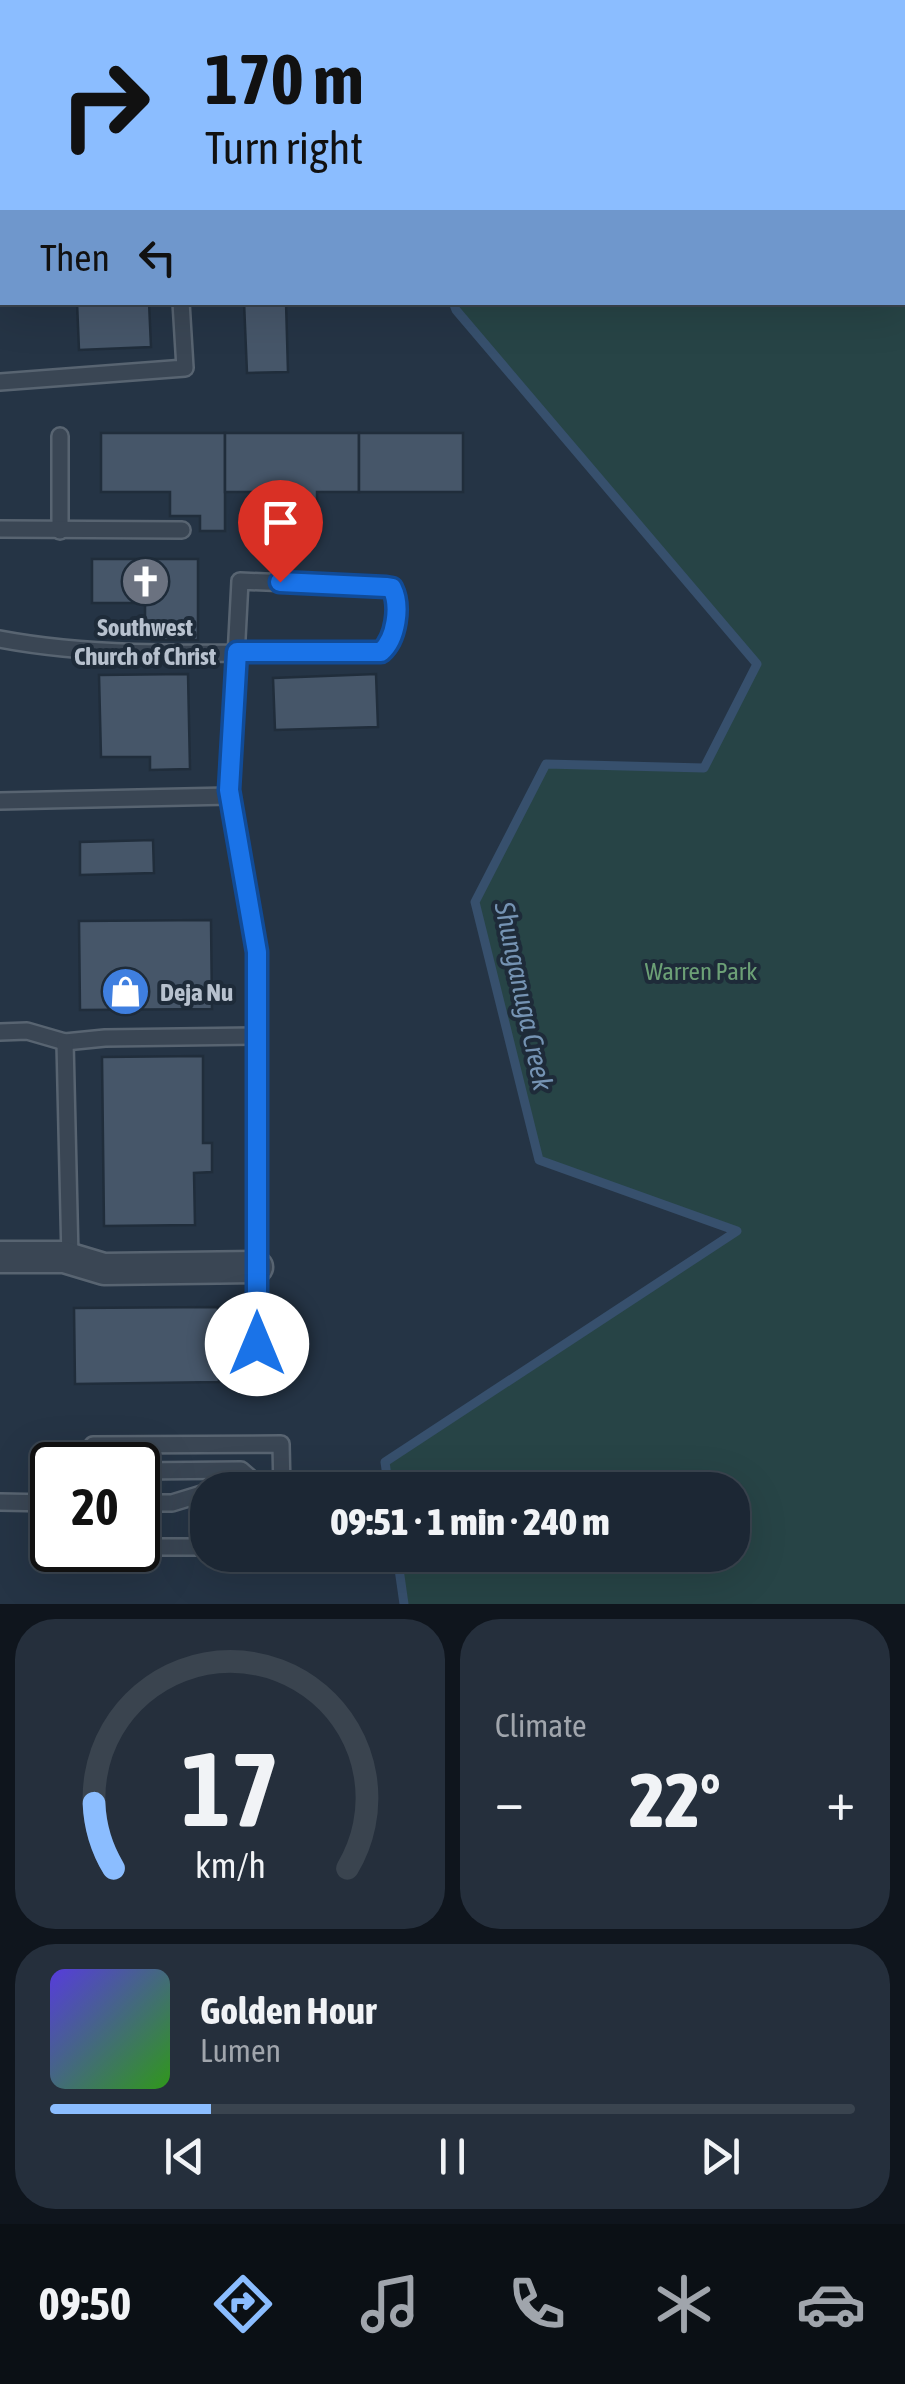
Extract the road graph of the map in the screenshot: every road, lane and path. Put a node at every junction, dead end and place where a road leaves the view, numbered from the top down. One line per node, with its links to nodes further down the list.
1 (181, 305): 2 (lane)
2 (0, 382)
3 (60, 436): 5 (lane)
4 (0, 530): 5 (lane)
5 (60, 530): 6 (lane)
6 (182, 530)
7 (0, 639): 8 (lane)
8 (237, 652): 8 (lane); 9 (lane)
9 (230, 796): 10 (lane); 12 (lane)
10 (0, 801)
11 (0, 1032): 13 (lane)
12 (256, 1036): 13 (lane); 16 (lane)
13 (65, 1042): 15 (lane)
14 (0, 1257): 15 (street)
15 (70, 1258): 16 (street)
16 (257, 1267): 17 (lane)
17 (257, 1344)
18 (160, 1445): 21 (lane)
19 (160, 1470): 20 (lane)
20 (243, 1472)
21 (282, 1472)
22 (190, 1498): 25 (lane)
23 (0, 1502): 24 (lane)
24 (30, 1503)
25 (160, 1503)
26 (160, 1547): 27 (lane)
27 (190, 1548)

